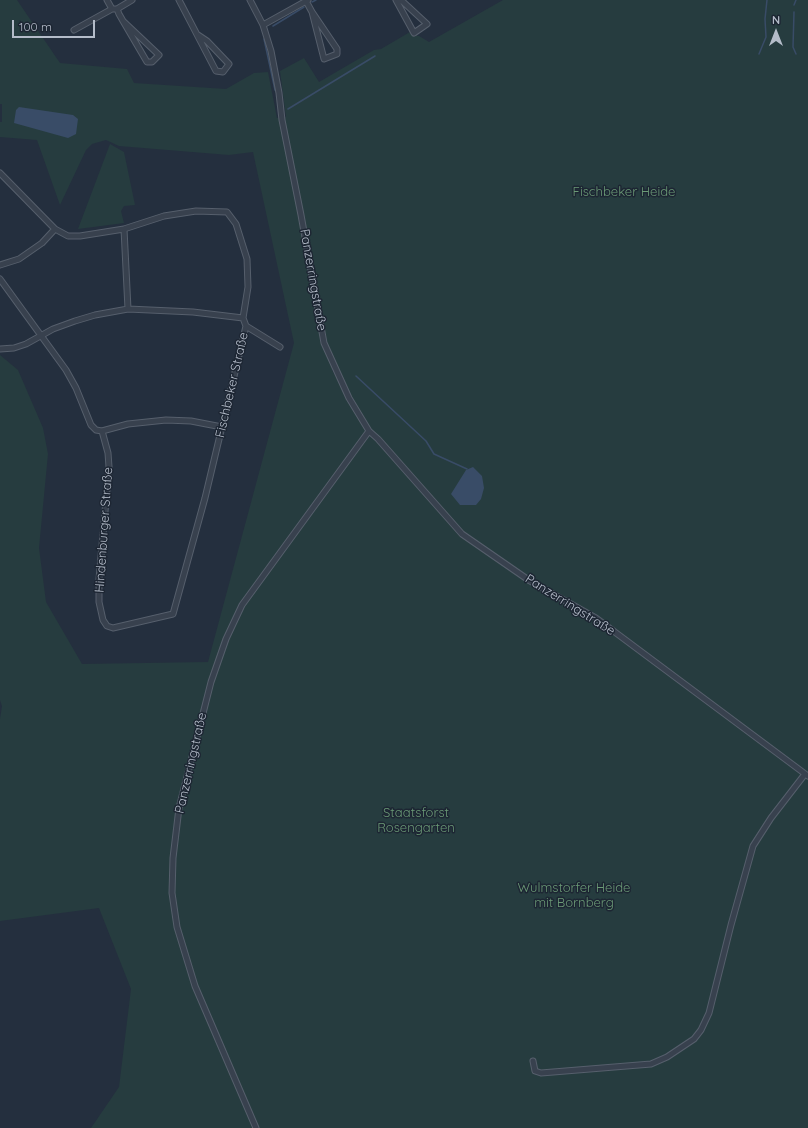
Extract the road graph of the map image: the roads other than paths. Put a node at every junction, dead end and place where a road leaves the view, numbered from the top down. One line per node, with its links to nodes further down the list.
1 (107, 0): 8 (street)
2 (132, 0): 8 (street)
3 (179, 0): 13 (street)
4 (250, 0): 11 (street, Panzerringstraße)
5 (396, 0): 6 (street)
6 (401, 0)
7 (307, 1): 9 (street); 11 (street)
8 (115, 9): 10 (street); 12 (street)
9 (312, 12): 9 (street)
10 (124, 21): 10 (street)
11 (263, 25): 26 (street, Panzerringstraße)
12 (74, 30)
13 (198, 35): 13 (street)
14 (0, 173): 15 (street)
15 (55, 229): 16 (street); 17 (street)
16 (124, 229): 19 (street); 20 (street, Fischbeker Straße)
17 (0, 265)
18 (0, 279): 22 (street)
19 (128, 309): 20 (street); 22 (street)
20 (243, 318): 21 (street, Fischbeker Straße)
21 (246, 326): 23 (street); 25 (street, Fischbeker Straße)
22 (41, 336): 24 (street); 27 (street)
23 (280, 347)
24 (0, 349)
25 (222, 427): 27 (street); 28 (street, Fischbeker Straße)
26 (369, 431): 29 (street, Panzerringstraße); 31 (street, Panzerringstraße)
27 (102, 432): 28 (street, Hindenburger Straße)
28 (173, 614)
29 (807, 775): 30 (street)
30 (533, 1061)
31 (256, 1128)

